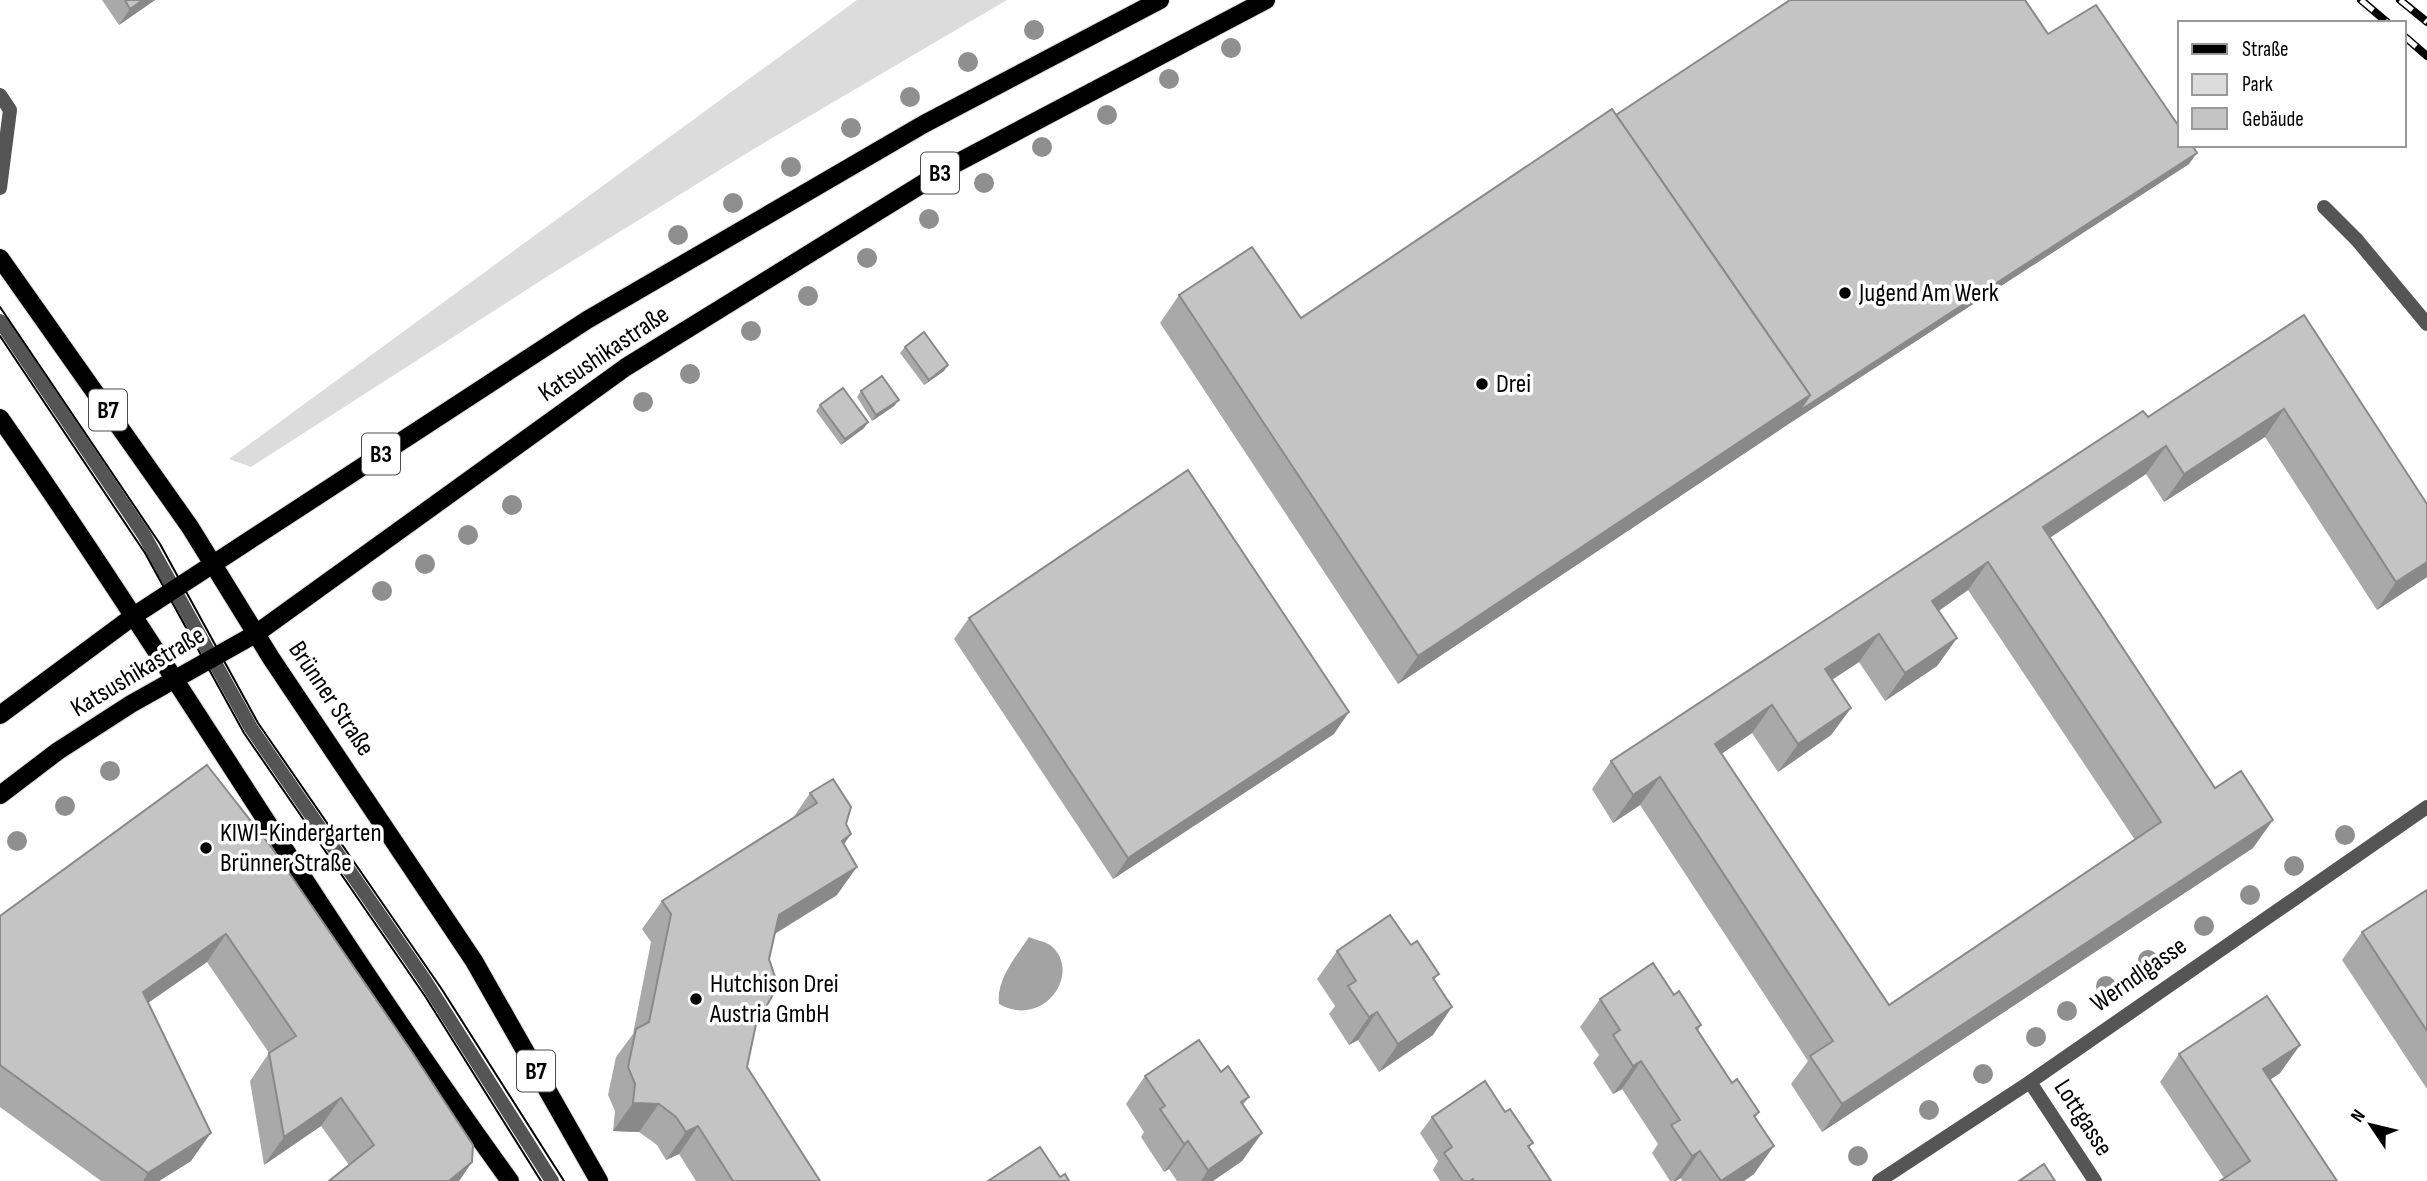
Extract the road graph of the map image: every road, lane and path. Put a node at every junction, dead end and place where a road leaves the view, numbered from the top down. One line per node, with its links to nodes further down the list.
1 (1160, 0): 10 (main road, Katsushikastraße / B3)
2 (1266, 0): 13 (main road, Katsushikastraße / B3)
3 (0, 95): 4 (street)
4 (0, 188)
5 (2324, 207): 8 (street)
6 (0, 258): 10 (main road, Brünner Straße / B7)
7 (0, 321): 11 (street)
8 (2427, 324)
9 (0, 418): 12 (main road)
10 (214, 563): 11 (main road, Katsushikastraße / B3); 13 (main road, Brünner Straße / B7)
11 (176, 590): 12 (main road, Katsushikastraße / B3); 14 (street)
12 (135, 615): 15 (main road); 16 (main road, Katsushikastraße / B3)
13 (257, 633): 14 (main road, Katsushikastraße / B3); 22 (main road, Brünner Straße / B7)
14 (211, 658): 15 (main road, Katsushikastraße / B3); 21 (street)
15 (172, 679): 17 (main road, Katsushikastraße / B3); 20 (main road)
16 (0, 715)
17 (0, 795)
18 (2427, 807): 19 (street, Werndlgasse)
19 (2030, 1082): 23 (street, Werndlgasse); 24 (street, Lottgasse)
20 (510, 1181)
21 (552, 1181)
22 (598, 1181)
23 (1879, 1181)
24 (2095, 1181)

